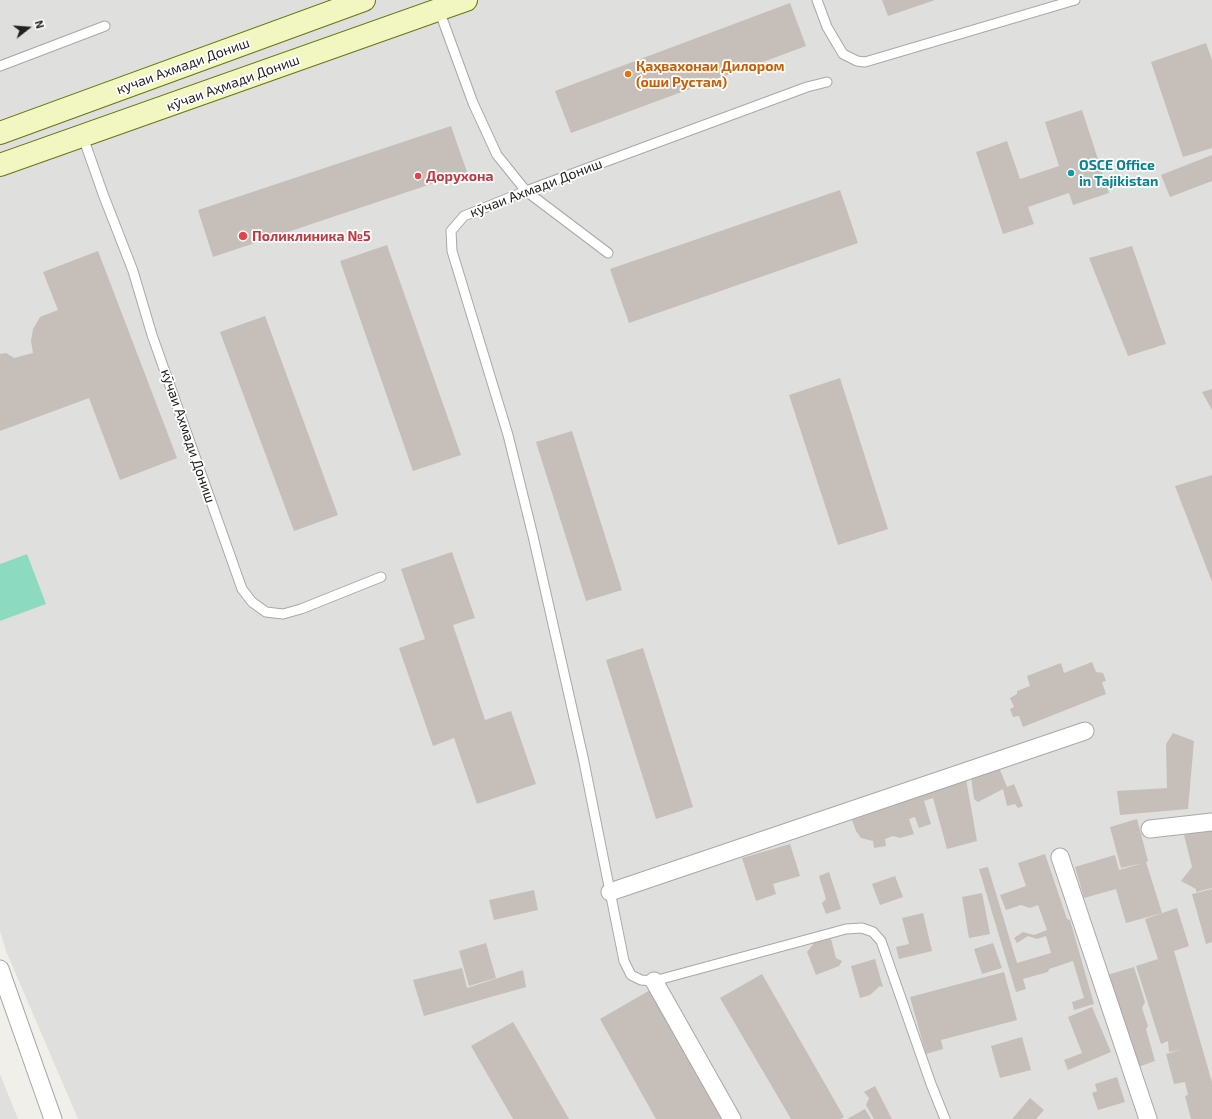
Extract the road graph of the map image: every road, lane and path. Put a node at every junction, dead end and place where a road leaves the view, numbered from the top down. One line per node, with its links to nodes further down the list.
1 (364, 0): 9 (street, кучаи Ахмади Дониш)
2 (466, 0): 5 (street, кӯчаи Аҳмади Дониш)
3 (817, 0): 4 (lane)
4 (1075, 0)
5 (439, 10): 10 (street, кӯчаи Аҳмади Дониш); 12 (lane)
6 (105, 26): 7 (lane)
7 (0, 66)
8 (827, 82): 12 (lane, кӯчаи Ахмади Дониш)
9 (0, 132)
10 (83, 137): 11 (street, кӯчаи Аҳмади Дониш); 14 (lane, кӯчаи Ахмади Дониш)
11 (0, 165)
12 (526, 191): 13 (lane); 19 (lane, кӯчаи Ахмади Дониш)
13 (608, 253)
14 (380, 577)
15 (1085, 731): 19 (street)
16 (1212, 822): 17 (street)
17 (1150, 829)
18 (1060, 857): 25 (street)
19 (610, 892): 21 (lane, кӯчаи Ахмади Дониш)
20 (0, 969): 22 (street)
21 (654, 981): 23 (street); 24 (lane)
22 (53, 1119)
23 (732, 1119)
24 (945, 1119)
25 (1148, 1119)

